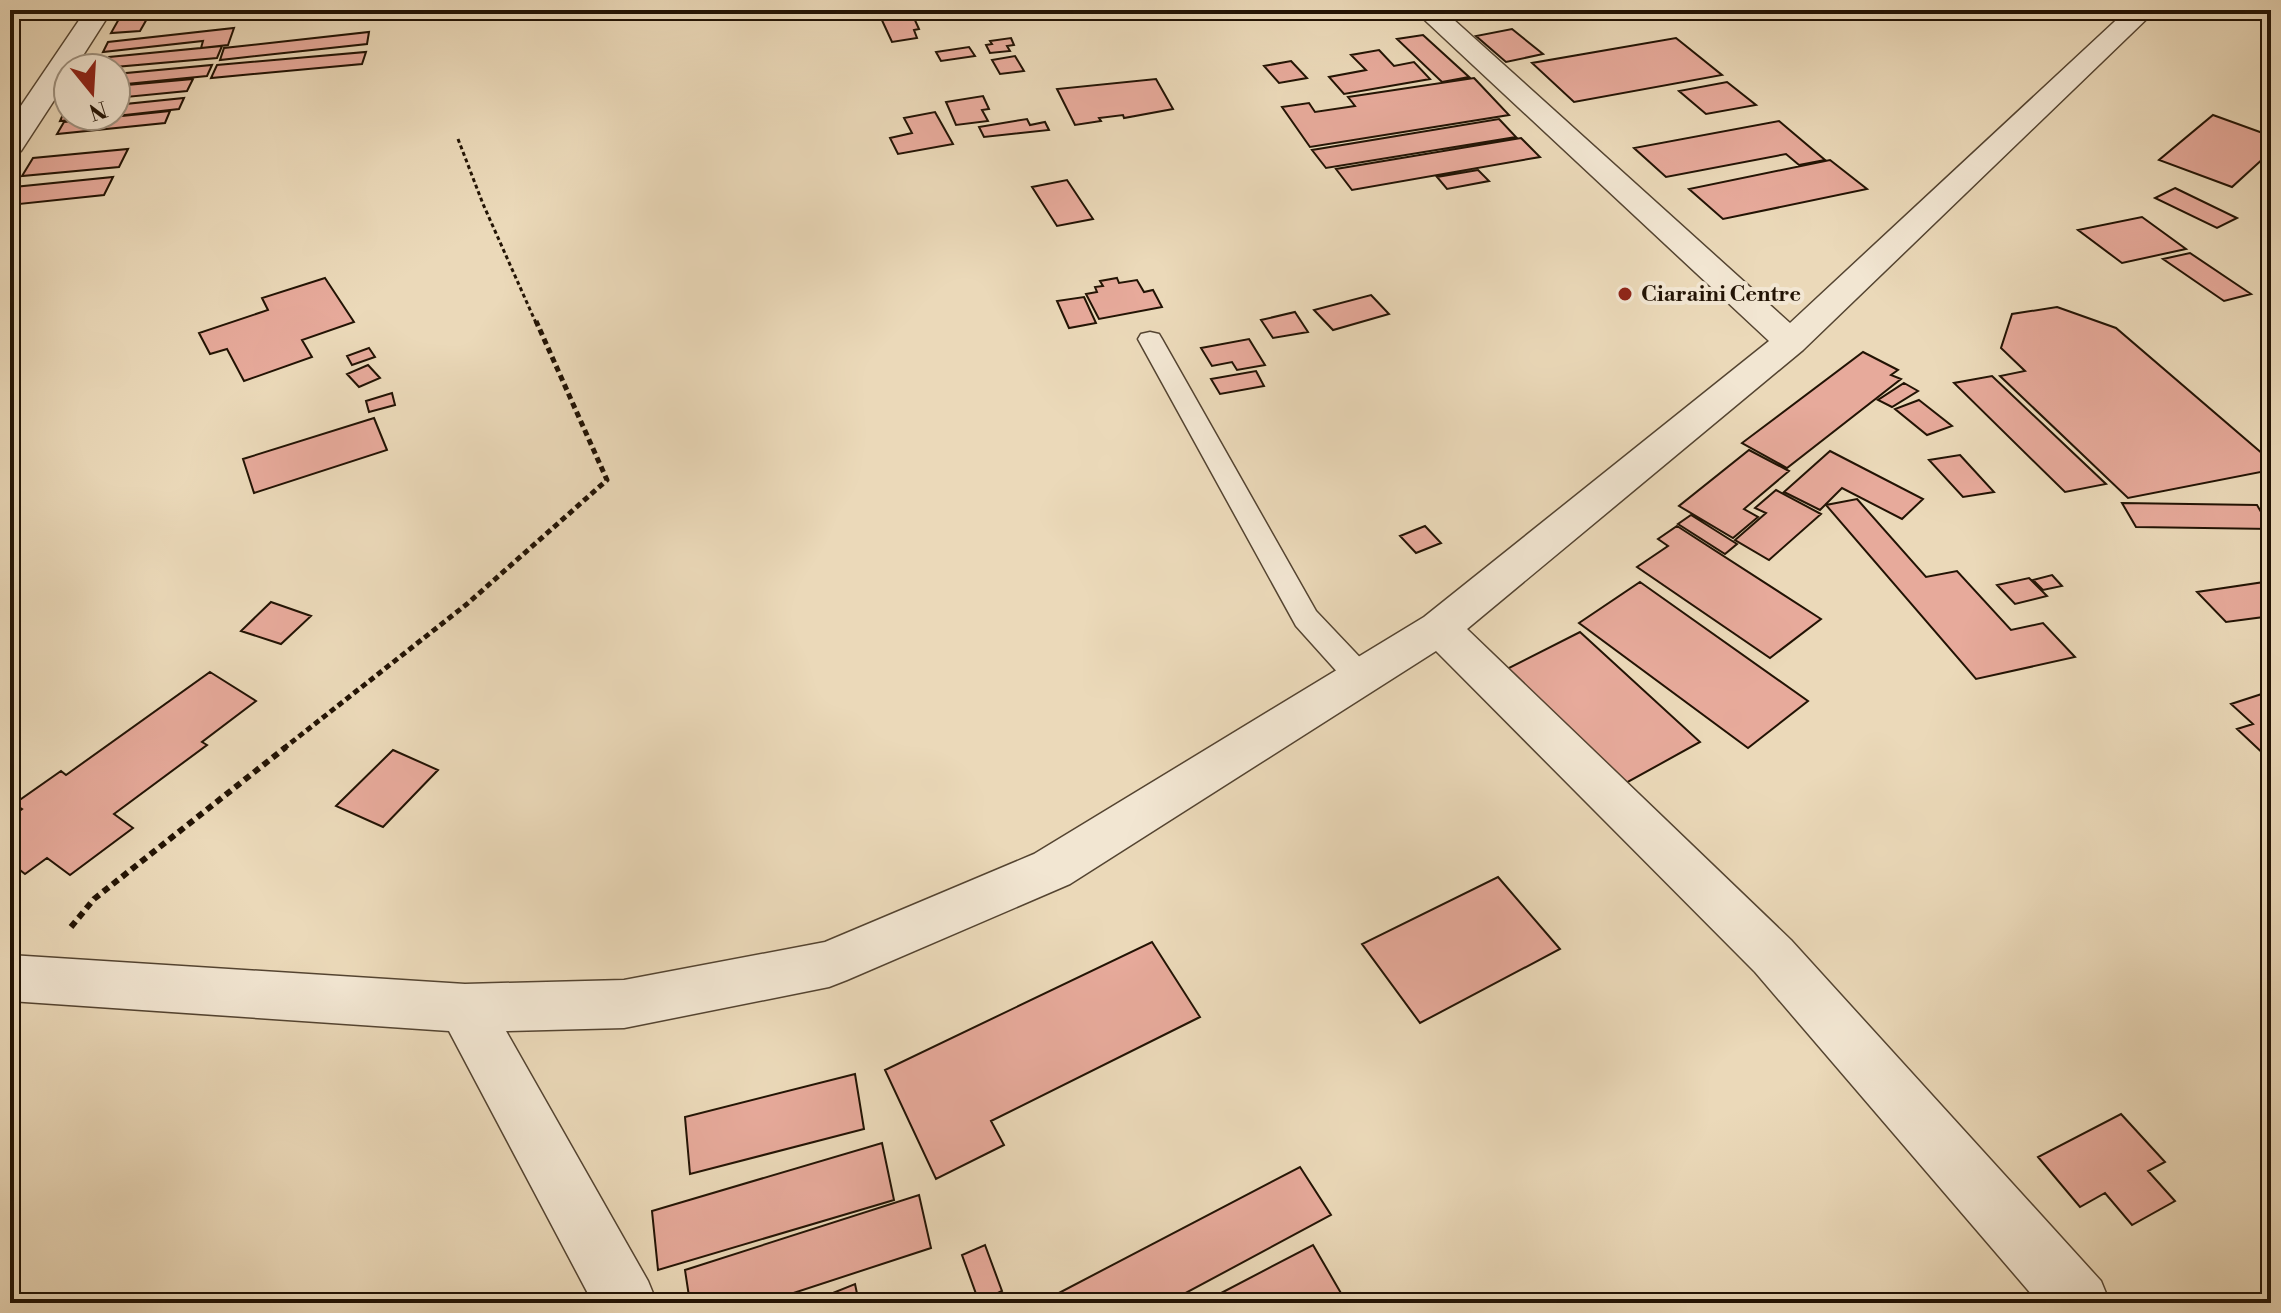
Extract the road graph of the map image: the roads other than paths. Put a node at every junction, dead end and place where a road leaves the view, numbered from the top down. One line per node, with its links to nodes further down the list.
1 (99, 10): 4 (street)
2 (1427, 10): 6 (street)
3 (2143, 10): 6 (street)
4 (10, 145)
5 (1150, 339): 8 (lane)
6 (1790, 342): 7 (street)
7 (1439, 628): 8 (street); 12 (street)
8 (1360, 677): 10 (street)
9 (20, 978): 10 (street)
10 (465, 1008): 11 (street)
11 (626, 1303)
12 (2079, 1303)

